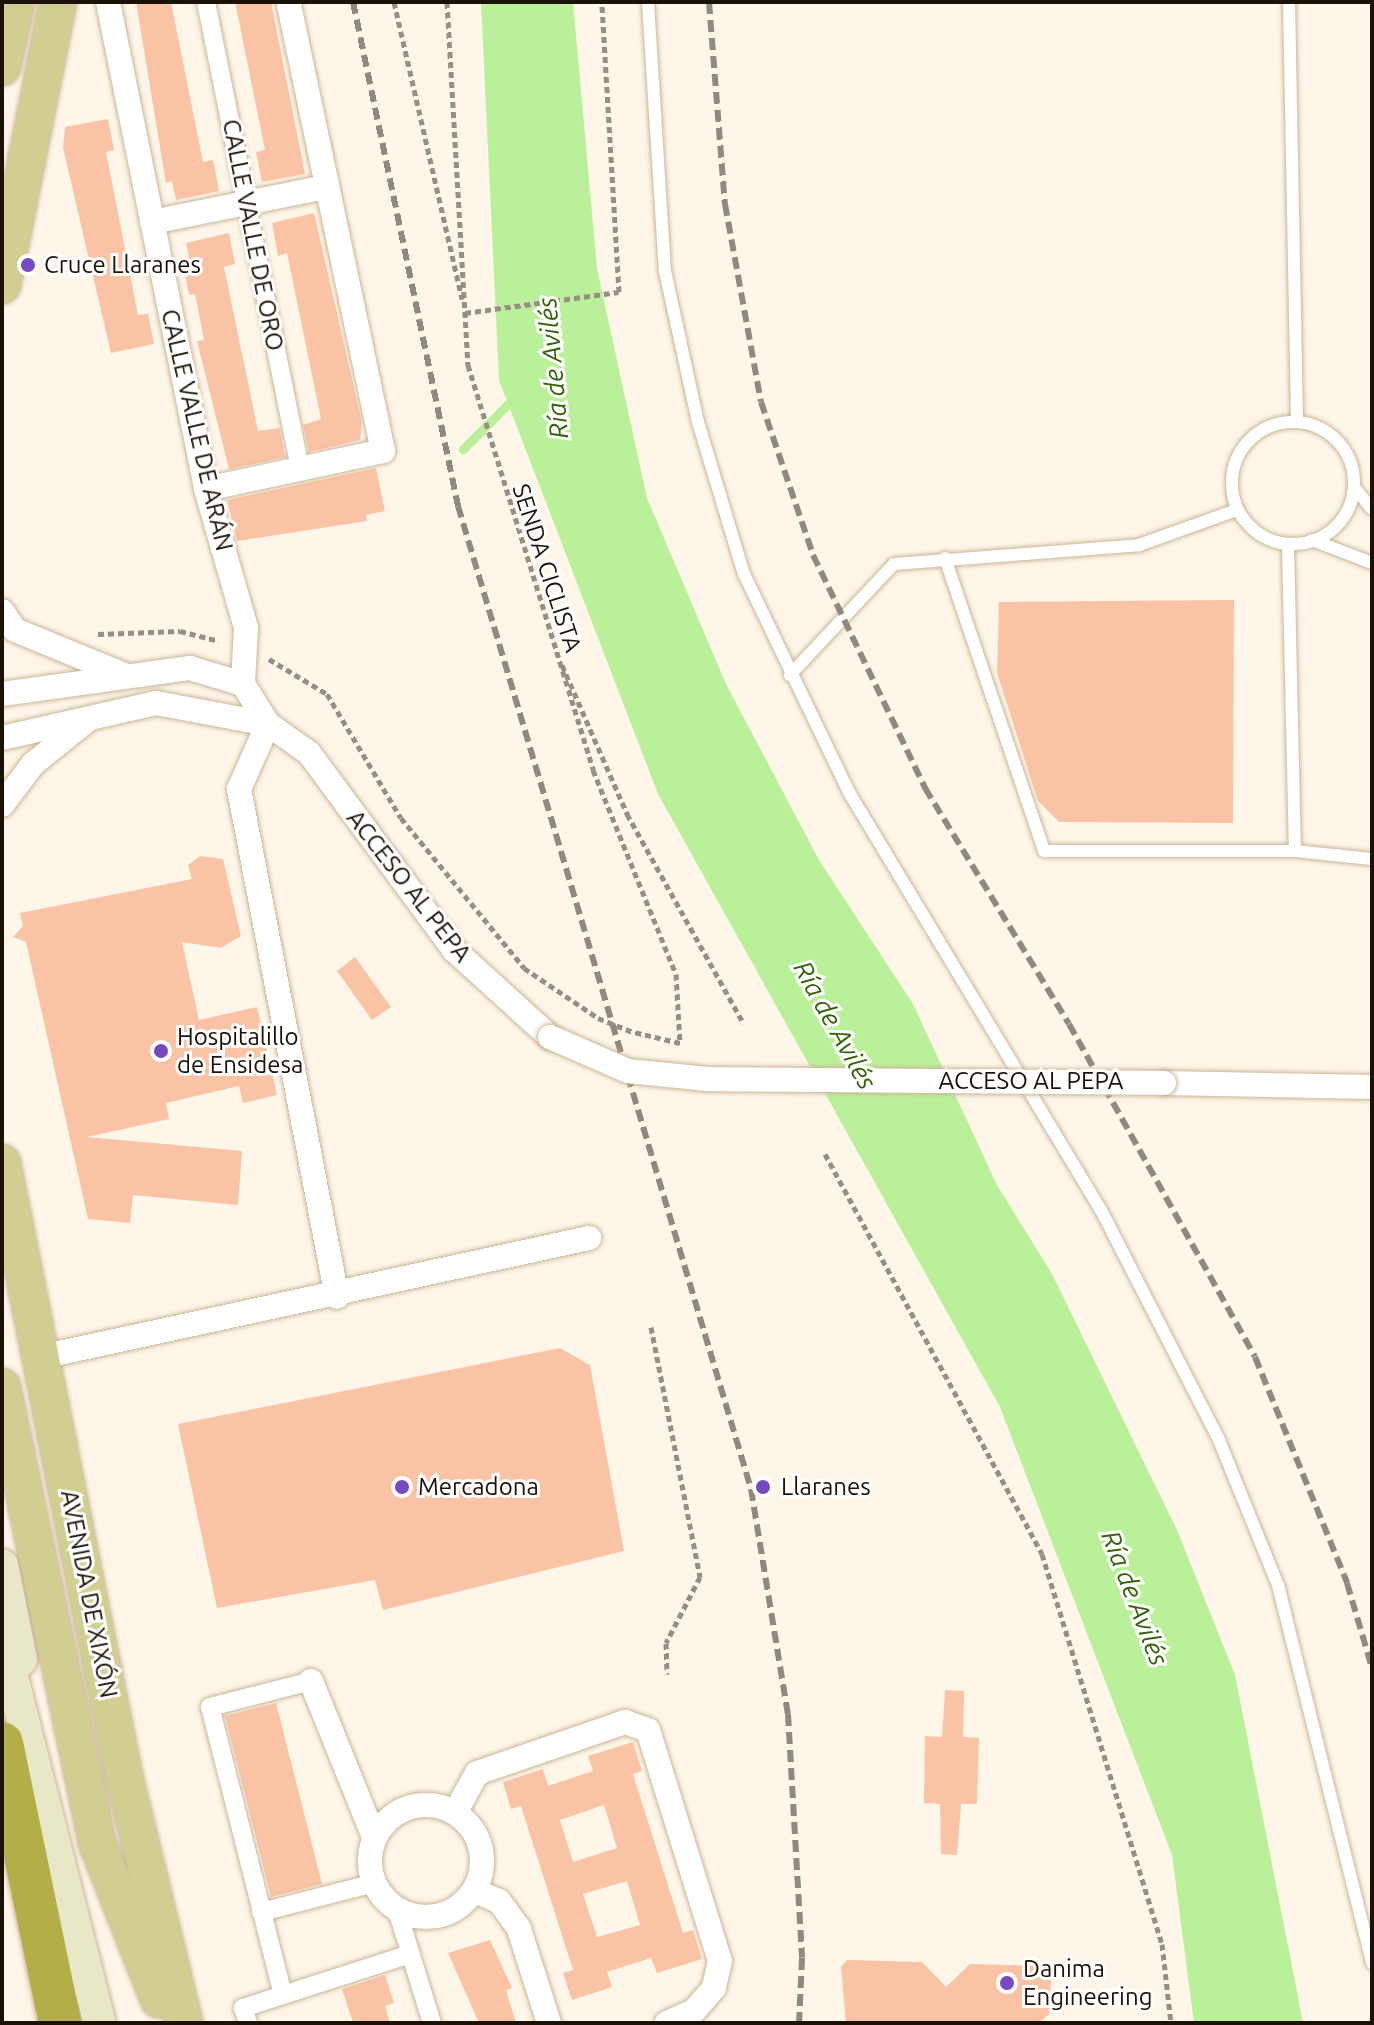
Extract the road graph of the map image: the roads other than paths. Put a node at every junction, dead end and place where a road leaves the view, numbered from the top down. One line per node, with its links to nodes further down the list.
1 (16, 2): 8 (main road)
2 (58, 2): 12 (main road)
3 (108, 2): 11 (street, CALLE VALLE DE ARÁN)
4 (206, 2): 10 (street, CALLE VALLE DE ORO)
5 (288, 2): 9 (street)
6 (648, 2): 25 (lane)
7 (1289, 2): 13 (lane)
8 (2, 67)
9 (326, 187): 10 (street); 14 (street)
10 (246, 203): 11 (street); 14 (street, CALLE VALLE DE ORO)
11 (152, 222): 16 (street, CALLE VALLE DE ARÁN)
12 (2, 285)
13 (1297, 421): 15 (lane); 18 (lane)
14 (300, 469): 16 (street)
15 (1354, 487): 17 (lane); 19 (lane)
16 (206, 489): 26 (street, CALLE VALLE DE ARÁN)
17 (1372, 509)
18 (1237, 510): 20 (lane); 21 (lane)
19 (1312, 540): 20 (lane); 22 (lane)
20 (1288, 545): 32 (lane)
21 (945, 558): 25 (lane); 32 (lane)
22 (1372, 563)
23 (2, 611): 24 (street)
24 (124, 675): 26 (street); 27 (street)
25 (790, 675): 52 (lane)
26 (243, 684): 29 (street, ACCESO AL PEPA)
27 (2, 694)
28 (87, 721): 29 (street); 30 (street); 31 (street)
29 (268, 724): 34 (street, ACCESO AL PEPA, bridge); 37 (street)
30 (2, 738)
31 (2, 805)
32 (1295, 851): 33 (lane)
33 (1372, 859)
34 (1372, 1087)
35 (2, 1163): 38 (main road, AVENIDA DE XIXÓN)
36 (589, 1238): 37 (street)
37 (337, 1297): 38 (street)
38 (41, 1357): 58 (main road, AVENIDA DE XIXÓN)
39 (2, 1387): 57 (main road, AVENIDA DE XIXÓN)
40 (2, 1565): 48 (main road)
41 (2, 1637): 48 (main road)
42 (311, 1681): 45 (street); 50 (street)
43 (2, 1743): 55 (highway)
44 (456, 1811): 45 (street); 47 (street); 61 (street)
45 (374, 1837): 46 (street)
46 (375, 1883): 49 (street); 50 (street)
47 (475, 1891): 49 (street); 60 (street)
48 (70, 1902): 56 (main road)
49 (397, 1910): 51 (street)
50 (261, 1912): 53 (street)
51 (410, 1954): 53 (street); 59 (street)
52 (1372, 1963)
53 (283, 1995): 54 (street)
54 (246, 2015)
55 (60, 2023)
56 (100, 2023)
57 (168, 2023)
58 (184, 2023)
59 (432, 2023)
60 (549, 2023)
61 (667, 2023)

